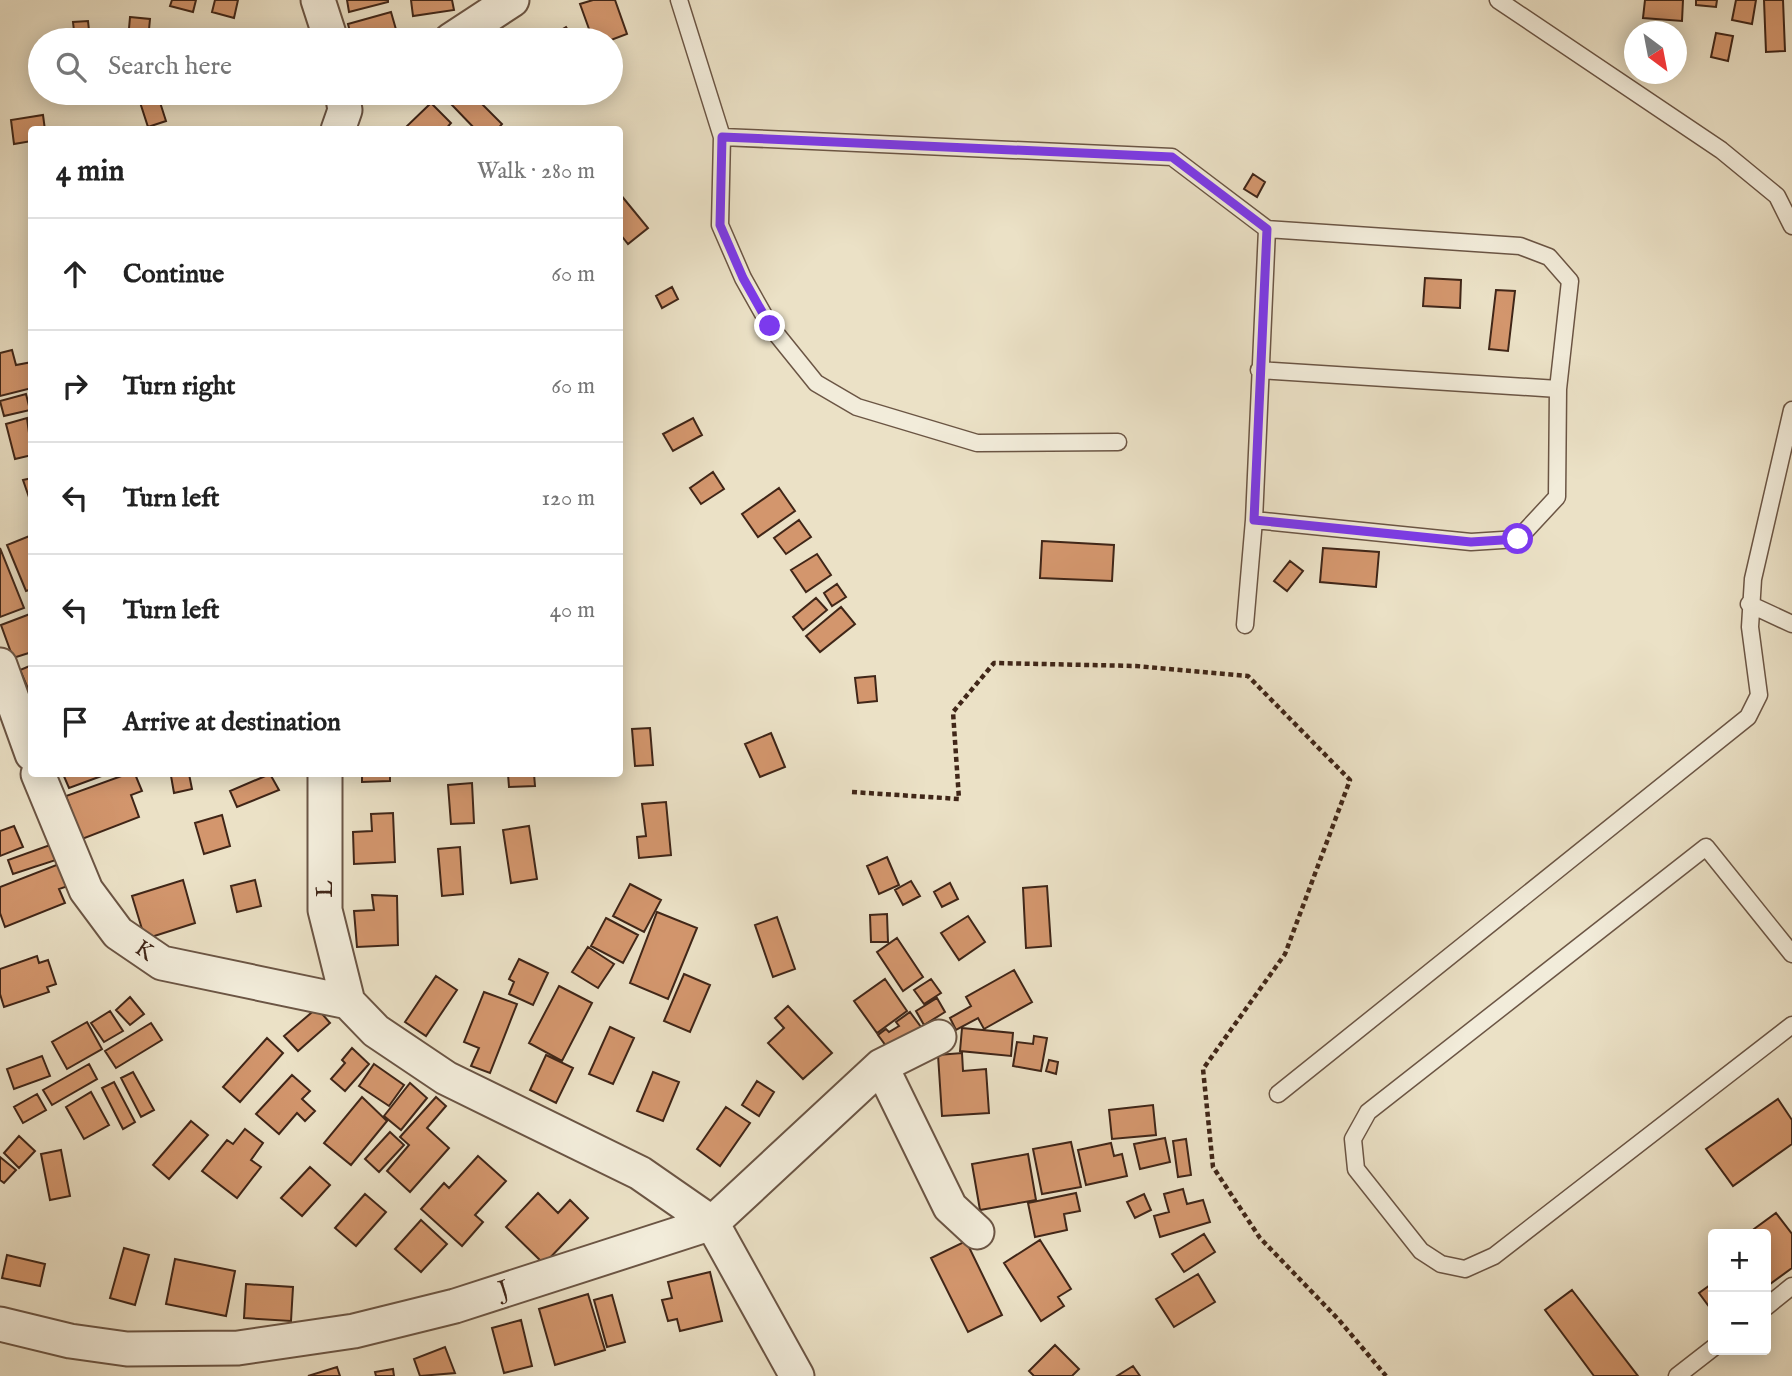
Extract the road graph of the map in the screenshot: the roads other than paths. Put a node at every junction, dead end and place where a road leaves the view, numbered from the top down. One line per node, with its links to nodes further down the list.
1 (318, 0): 5 (street)
2 (512, 0): 6 (street)
3 (679, 0): 7 (lane)
4 (1498, 0): 8 (lane)
5 (327, 28)
6 (469, 28)
7 (722, 137): 9 (lane); 13 (lane)
8 (1792, 226)
9 (1267, 229): 10 (lane); 11 (lane)
10 (1259, 370): 11 (lane); 14 (lane)
11 (1558, 389): 14 (lane)
12 (1792, 410): 15 (lane)
13 (1118, 443)
14 (1254, 520): 17 (lane)
15 (1749, 604): 16 (lane); 27 (lane)
16 (1792, 624)
17 (1245, 625)
18 (0, 665): 19 (street)
19 (28, 743)
20 (39, 777): 23 (street, K)
21 (325, 777): 23 (street, L)
22 (1792, 954): 24 (lane)
23 (348, 1002): 28 (street)
24 (1792, 1025)
25 (939, 1037): 26 (street, J)
26 (881, 1066): 28 (street, J); 29 (street)
27 (1278, 1094)
28 (712, 1223): 32 (street, J); 34 (street)
29 (977, 1232)
30 (1792, 1286): 31 (lane)
31 (1771, 1303)
32 (0, 1324)
33 (1708, 1352): 35 (lane)
34 (797, 1376)
35 (1677, 1376)

